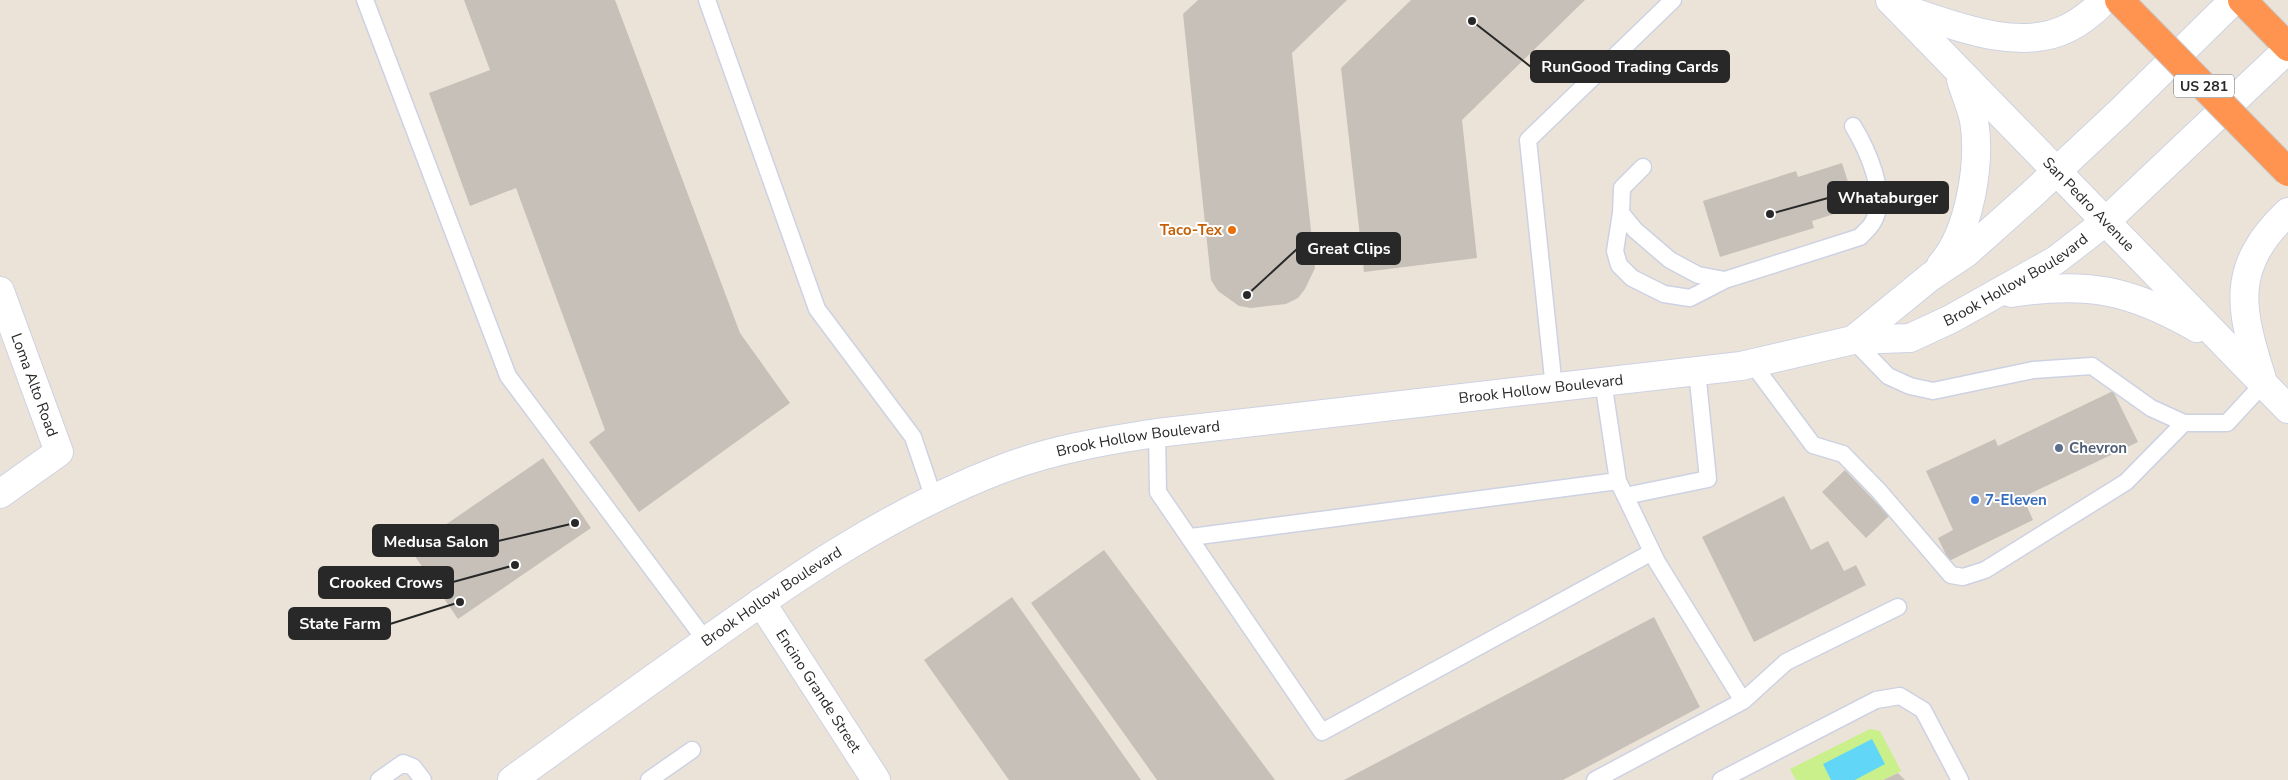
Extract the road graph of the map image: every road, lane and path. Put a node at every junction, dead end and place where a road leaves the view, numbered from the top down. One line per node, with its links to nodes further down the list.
1 (365, 0): 39 (lane)
2 (707, 0): 34 (lane)
3 (1673, 0): 28 (lane)
4 (2105, 0): 8 (street)
5 (2120, 0): 14 (highway, US 281, bridge)
6 (2234, 0): 13 (street, Brook Hollow Boulevard)
7 (2242, 0): 9 (highway)
8 (1893, 4): 10 (street, San Pedro Avenue)
9 (2288, 48): 17 (street, Brook Hollow Boulevard)
10 (1958, 72): 13 (street, San Pedro Avenue); 18 (street)
11 (1853, 126): 19 (lane)
12 (1643, 167): 16 (lane)
13 (2056, 172): 17 (street, San Pedro Avenue); 18 (street, Brook Hollow Boulevard)
14 (2288, 172)
15 (2288, 212): 27 (street)
16 (1621, 213): 19 (lane); 19 (lane)
17 (2105, 222): 21 (street, Brook Hollow Boulevard); 23 (street, San Pedro Avenue)
18 (1930, 277): 22 (street, Brook Hollow Boulevard)
19 (1725, 280)
20 (0, 291): 33 (street, Loma Alto Road)
21 (1995, 295): 22 (street, Brook Hollow Boulevard); 23 (street)
22 (1853, 340): 24 (street, Brook Hollow Boulevard); 30 (lane)
23 (2225, 345): 27 (street, San Pedro Avenue)
24 (1752, 363): 25 (street, Brook Hollow Boulevard); 30 (lane)
25 (1697, 371): 26 (street, Brook Hollow Boulevard); 32 (lane)
26 (1603, 381): 28 (street, Brook Hollow Boulevard); 32 (lane)
27 (2263, 384): 29 (street, San Pedro Avenue); 30 (lane)
28 (1554, 388): 31 (street, Brook Hollow Boulevard)
29 (2288, 409)
30 (2184, 423)
31 (1157, 433): 34 (street, Brook Hollow Boulevard); 35 (lane)
32 (1621, 488): 35 (lane); 36 (lane)
33 (0, 494)
34 (934, 499): 37 (street, Brook Hollow Boulevard)
35 (1191, 537): 36 (lane)
36 (1652, 552): 40 (lane)
37 (761, 602): 39 (street, Brook Hollow Boulevard); 46 (street, Encino Grande Street)
38 (1898, 607): 40 (lane)
39 (706, 641): 44 (street, Brook Hollow Boulevard)
40 (1743, 701): 47 (lane)
41 (692, 750): 45 (lane)
42 (379, 780): 43 (lane)
43 (423, 780)
44 (512, 780)
45 (649, 780)
46 (876, 780)
47 (1595, 780)
48 (1721, 780): 49 (lane)
49 (1960, 780)

